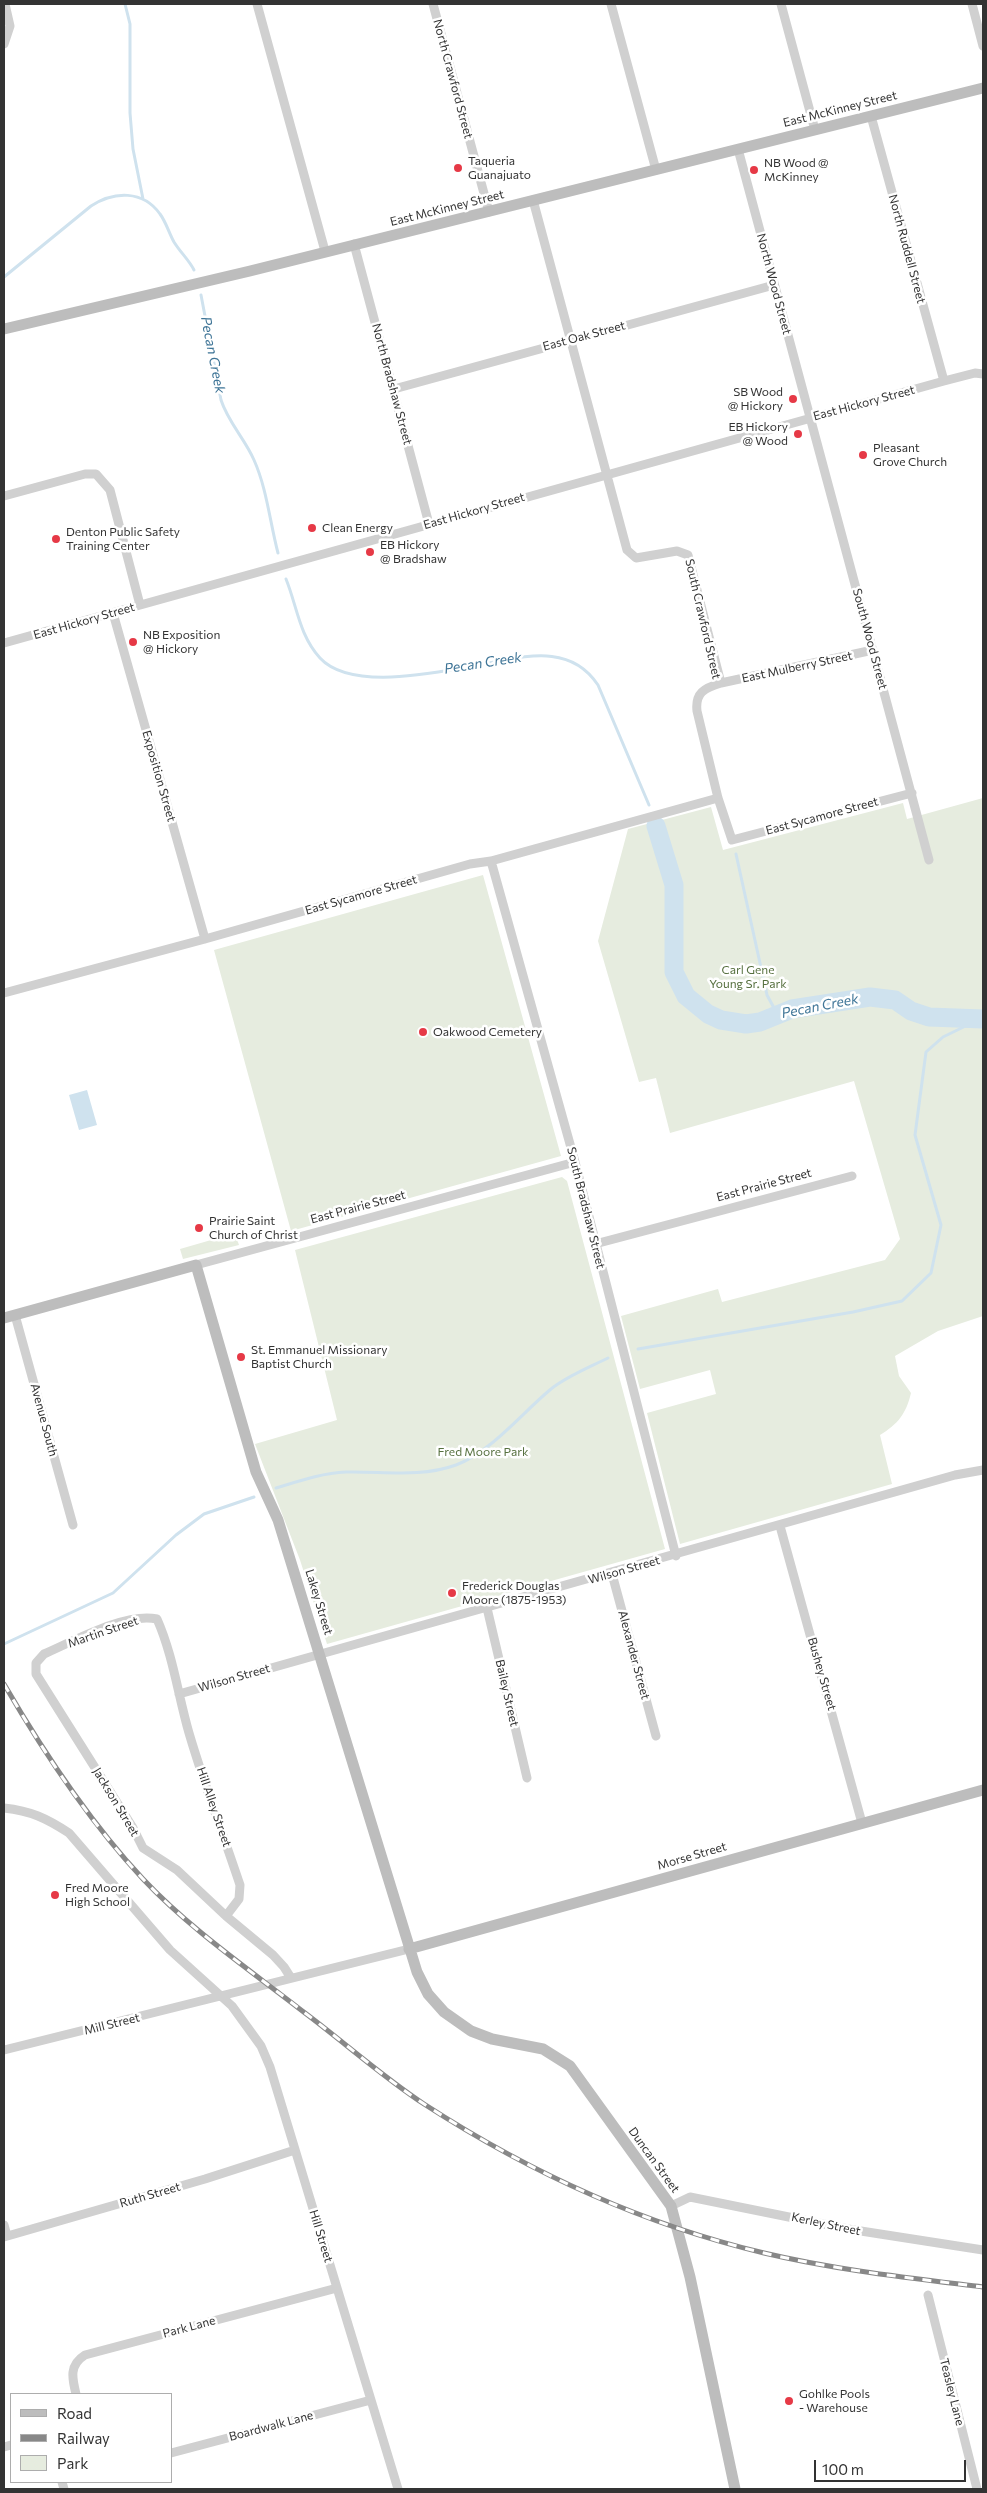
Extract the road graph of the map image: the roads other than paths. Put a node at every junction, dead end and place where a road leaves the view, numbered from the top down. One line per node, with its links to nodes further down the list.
1 (5, 4): 7 (street)
2 (257, 4): 17 (street)
3 (433, 4): 15 (street, North Crawford Street)
4 (611, 4): 13 (street)
5 (781, 4): 11 (street)
6 (972, 4): 8 (street)
7 (5, 43)
8 (983, 46)
9 (983, 88): 10 (street, East McKinney Street)
10 (871, 116): 11 (street, East McKinney Street); 22 (street, North Ruddell Street)
11 (815, 130): 12 (street, East McKinney Street)
12 (738, 149): 13 (street, East McKinney Street); 18 (street, North Wood Street)
13 (656, 170): 14 (street, East McKinney Street)
14 (533, 200): 15 (street, East McKinney Street); 20 (street)
15 (489, 212): 16 (street, East McKinney Street)
16 (354, 244): 17 (street, East McKinney Street); 23 (street, North Bradshaw Street)
17 (325, 252): 19 (street, East McKinney Street)
18 (774, 285): 20 (street, East Oak Street); 24 (street, North Wood Street)
19 (4, 328)
20 (571, 339): 23 (street, East Oak Street); 25 (street)
21 (983, 374): 22 (street, East Hickory Street)
22 (944, 381): 24 (street, East Hickory Street)
23 (394, 389): 27 (street, North Bradshaw Street)
24 (810, 418): 25 (street, East Hickory Street); 31 (street, South Wood Street)
25 (607, 474): 27 (street, East Hickory Street); 32 (street, South Crawford Street)
26 (4, 496): 28 (street)
27 (429, 524): 28 (street, East Hickory Street)
28 (140, 605): 29 (street, East Hickory Street)
29 (113, 613): 30 (street, East Hickory Street); 38 (street, Exposition Street)
30 (4, 643)
31 (873, 650): 32 (street, East Mulberry Street); 33 (street, South Wood Street)
32 (720, 683): 34 (street, South Crawford Street)
33 (912, 793): 35 (street, East Sycamore Street); 36 (street, South Wood Street)
34 (718, 798): 35 (street, South Crawford Street); 37 (street, East Sycamore Street)
35 (732, 840)
36 (929, 860)
37 (491, 861): 38 (street, East Sycamore Street); 40 (street, South Bradshaw Street)
38 (205, 939): 39 (street, East Sycamore Street)
39 (4, 993)
40 (575, 1162): 42 (street, South Bradshaw Street); 43 (street, East Prairie Street)
41 (852, 1176): 42 (street, East Prairie Street)
42 (595, 1244): 49 (street, South Bradshaw Street)
43 (196, 1266): 44 (street, East Prairie Street); 52 (street, Lakey Street)
44 (15, 1315): 45 (street, East Prairie Street); 47 (street, Avenue South)
45 (4, 1318)
46 (983, 1470): 48 (street, Wilson Street)
47 (73, 1526)
48 (780, 1526): 49 (street, Wilson Street); 59 (street, Bushey Street)
49 (676, 1556): 50 (street, Wilson Street)
50 (612, 1574): 51 (street, Wilson Street); 55 (street, Alexander Street)
51 (487, 1608): 52 (street, Wilson Street); 56 (street, Bailey Street)
52 (320, 1655): 54 (street, Wilson Street); 61 (street, Lakey Street)
53 (36, 1663): 54 (street, Martin Street); 60 (street, Jackson Street)
54 (179, 1694): 60 (street, Hill Alley Street)
55 (656, 1736)
56 (527, 1778)
57 (983, 1790): 59 (street, Morse Street)
58 (4, 1808): 63 (street, Hill Street)
59 (862, 1823): 61 (street, Morse Street)
60 (226, 1916): 62 (street, Jackson Street)
61 (408, 1949): 62 (street, Mill Street); 66 (street, Duncan Street)
62 (291, 1978): 63 (street, Mill Street)
63 (220, 1996): 64 (street, Mill Street); 65 (street, Hill Street)
64 (4, 2050)
65 (295, 2150): 68 (street, Ruth Street); 70 (street, Hill Street)
66 (671, 2206): 69 (street, Kerley Street); 76 (street, Duncan Street)
67 (4, 2225): 68 (street)
68 (6, 2236)
69 (983, 2250)
70 (337, 2288): 72 (street, Park Lane); 73 (street, Hill Street)
71 (928, 2295): 77 (street, Teasley Lane)
72 (76, 2393)
73 (371, 2400): 74 (street, Boardwalk Lane); 75 (street, Hill Street)
74 (172, 2453)
75 (398, 2489)
76 (735, 2489)
77 (977, 2489)

